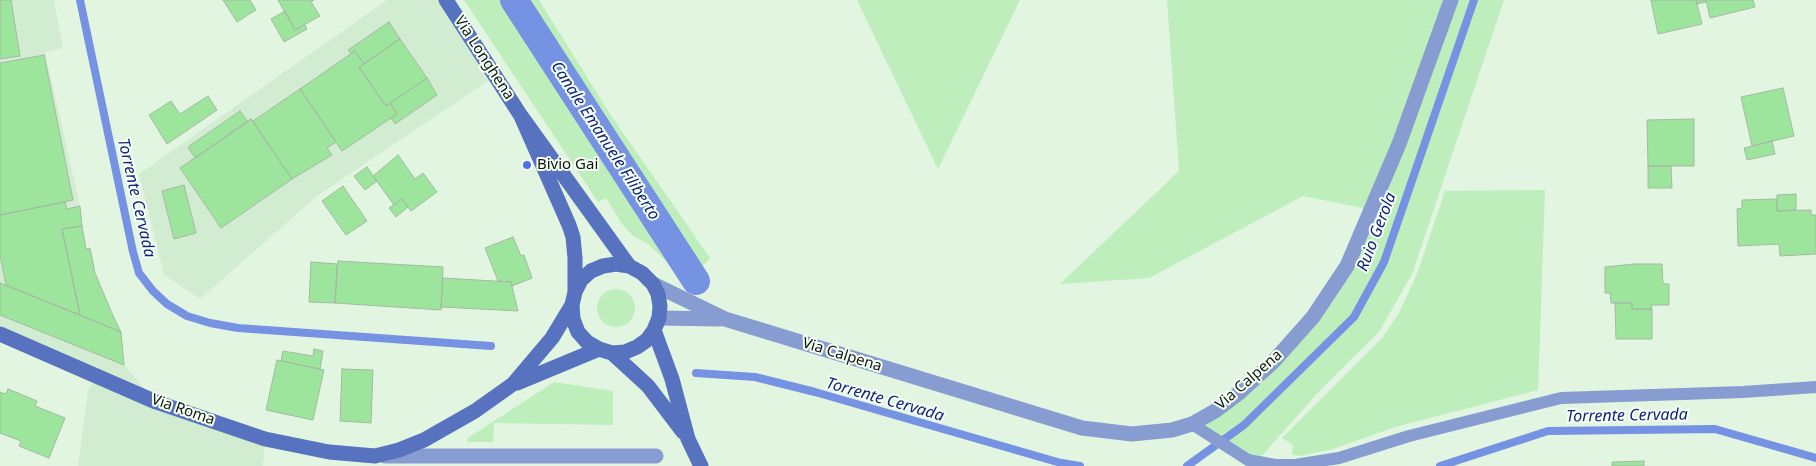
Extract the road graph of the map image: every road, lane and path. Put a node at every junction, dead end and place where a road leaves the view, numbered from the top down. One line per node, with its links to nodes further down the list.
1 (446, 0): 3 (street, Via Longhena)
2 (1451, 0): 13 (street, Via Calpena)
3 (521, 116): 4 (street, Via Longhena); 6 (street, Via Longhena)
4 (629, 266): 5 (street, Via Longhena); 6 (street)
5 (652, 284): 7 (street, Via Calpena); 8 (street, Via Longhena)
6 (573, 298): 10 (street, Via Longhena); 11 (street, Via Roma)
7 (725, 319): 8 (street, Via Calpena); 13 (street, Via Calpena)
8 (657, 324): 10 (street); 14 (street, Via Longhena)
9 (0, 334): 15 (street, Via Roma)
10 (606, 351): 11 (street, Via Roma); 14 (street, Via Longhena)
11 (513, 384): 15 (street, Via Roma)
12 (1816, 387): 13 (lane)
13 (1192, 424)
14 (688, 439): 17 (street, Via Longhena)
15 (375, 456): 16 (street, Via Roma)
16 (656, 456)
17 (701, 466)

